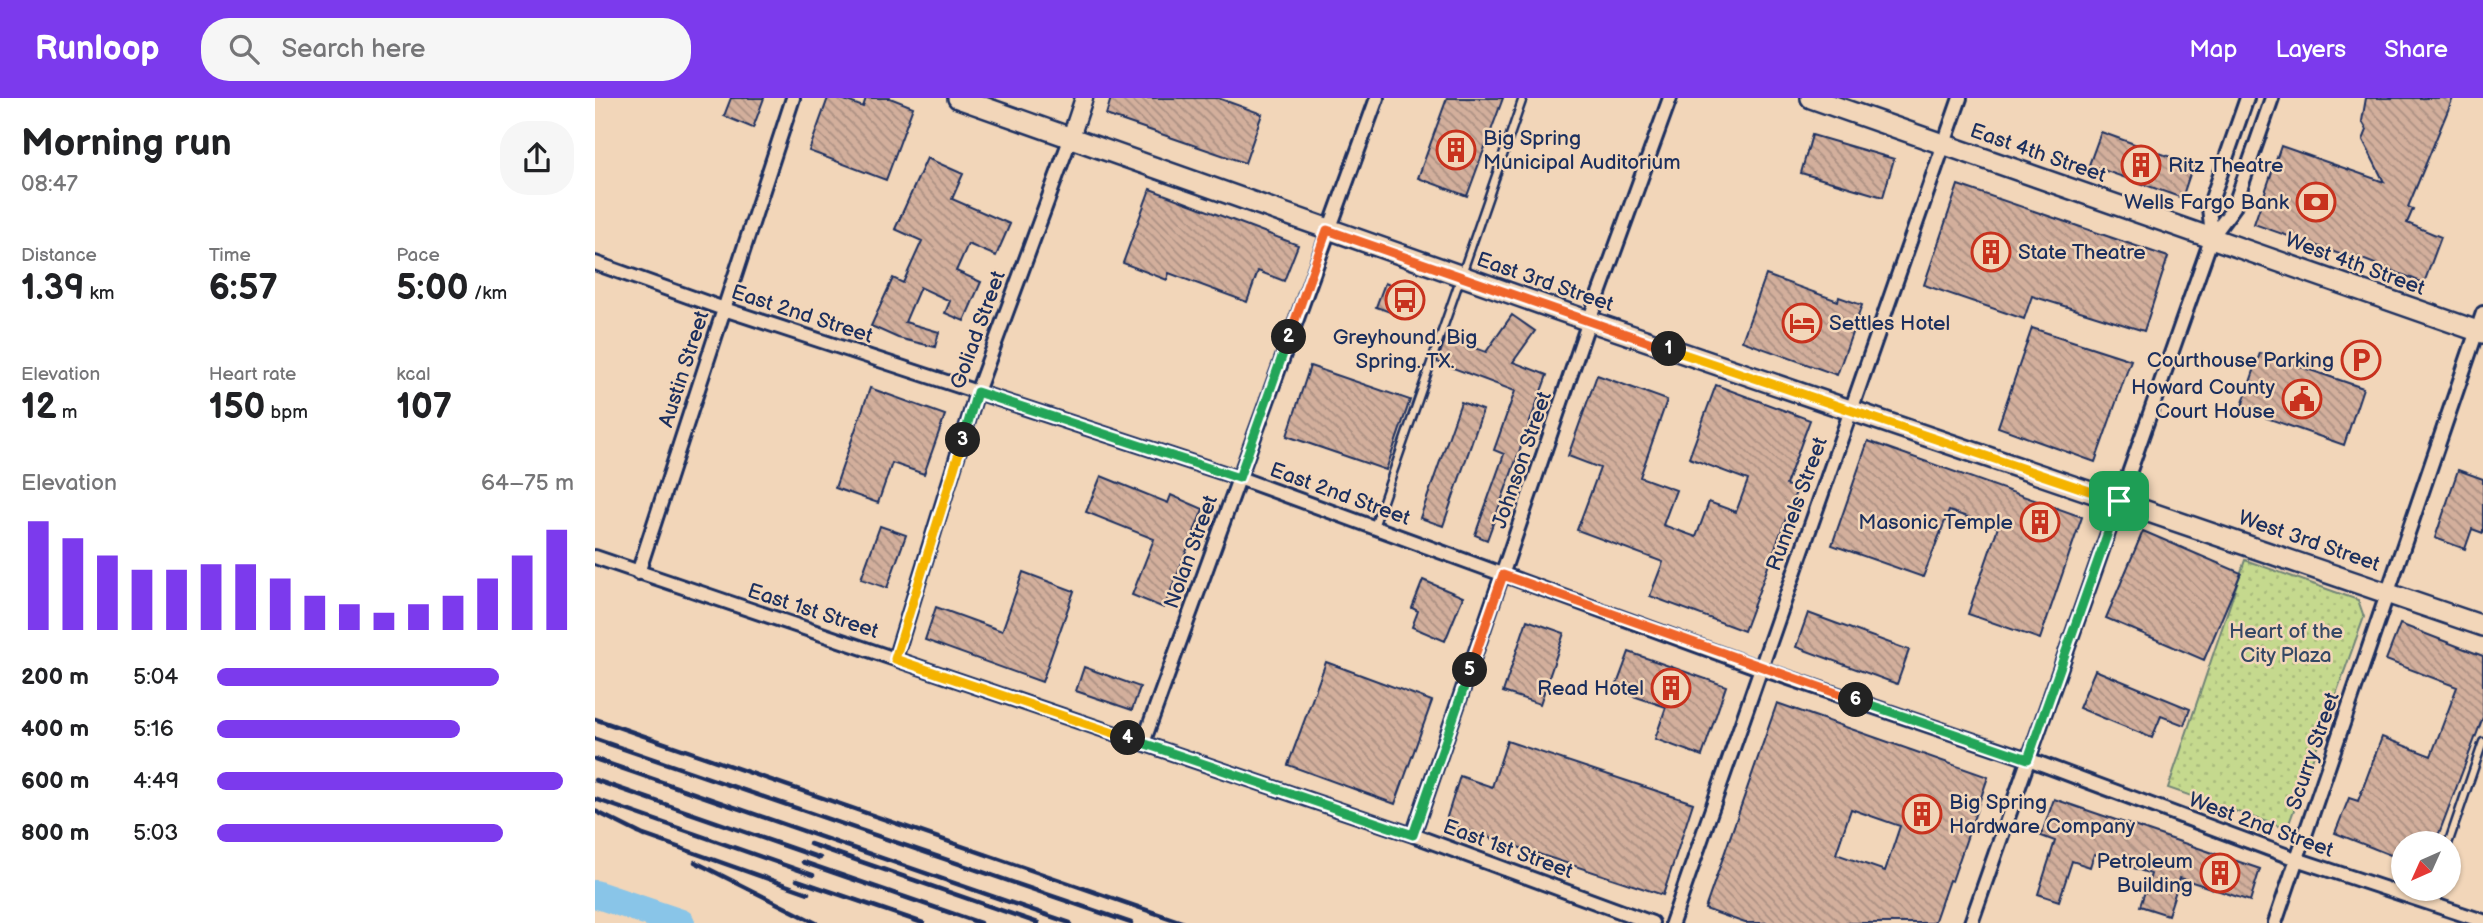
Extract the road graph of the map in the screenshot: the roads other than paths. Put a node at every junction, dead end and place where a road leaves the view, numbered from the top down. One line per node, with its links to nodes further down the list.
1 (793, 98): 17 (street, Austin Street)
2 (958, 98): 11 (main road, East 3rd Street)
3 (1084, 98): 11 (street, Goliad Street)
4 (1377, 98): 13 (street, Nolan Street)
5 (1523, 98): 16 (lane)
6 (1670, 98): 18 (street, Johnson Street)
7 (1811, 98): 12 (main road, East 4th Street)
8 (1960, 98): 12 (street, Runnels Street)
9 (2246, 98): 14 (street)
10 (2272, 98): 14 (street)
11 (1071, 137): 13 (main road, East 3rd Street); 20 (street, Goliad Street)
12 (1943, 144): 14 (main road, East 4th Street); 21 (street, Runnels Street)
13 (1327, 230): 16 (main road, East 3rd Street); 22 (street, Nolan Street)
14 (2211, 237): 19 (main road, West 4th Street); 23 (street)
15 (595, 263): 17 (street, East 2nd Street)
16 (1461, 276): 18 (main road, East 3rd Street); 24 (lane)
17 (724, 309): 20 (street, East 2nd Street); 26 (street, Austin Street)
18 (1589, 321): 21 (main road, East 3rd Street); 27 (street, Johnson Street)
19 (2481, 326): 28 (street, Scurry Street)
20 (977, 392): 22 (street, East 2nd Street); 30 (street, Goliad Street)
21 (1851, 412): 23 (main road, East 3rd Street); 31 (street, Runnels Street)
22 (1239, 478): 24 (street, East 2nd Street); 33 (street, Nolan Street)
23 (2119, 501): 28 (main road, West 3rd Street); 34 (street)
24 (1374, 527): 27 (street, East 2nd Street)
25 (595, 557): 26 (street, East 1st Street)
26 (638, 573): 30 (street, East 1st Street)
27 (1503, 575): 31 (street, East 2nd Street); 36 (street, Johnson Street)
28 (2388, 592): 29 (main road, West 3rd Street); 37 (street, Scurry Street)
29 (2483, 626)
30 (895, 659): 33 (street, East 1st Street)
31 (1759, 668): 34 (street, East 2nd Street); 41 (street, Runnels Street)
32 (2483, 742): 35 (lane)
33 (1143, 743): 36 (street, East 1st Street)
34 (2028, 759): 37 (street, West 2nd Street); 42 (street)
35 (2452, 831)
36 (1413, 835): 40 (street, East 1st Street)
37 (2297, 859): 38 (street, West 2nd Street); 43 (street, Scurry Street)
38 (2428, 903): 39 (street, West 2nd Street)
39 (2483, 922)
40 (1652, 923)
41 (1672, 923)
42 (1971, 923)
43 (2275, 923)

